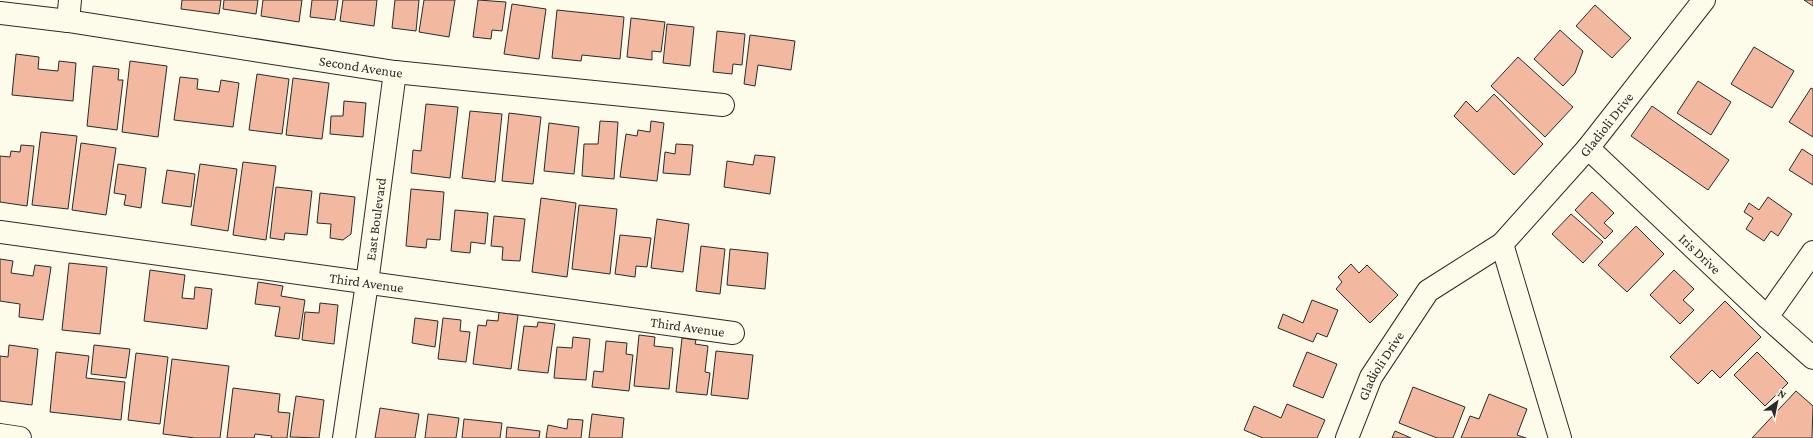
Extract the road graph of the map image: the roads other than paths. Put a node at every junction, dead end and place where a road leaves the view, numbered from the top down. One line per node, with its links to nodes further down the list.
1 (1704, 0): 6 (street, Gladioli Drive)
2 (69, 10): 3 (street, Second Avenue); 4 (street, Second Avenue)
3 (0, 13)
4 (395, 72): 5 (street, Second Avenue); 10 (street, East Boulevard)
5 (723, 105)
6 (1588, 148): 8 (street, Gladioli Drive); 11 (street, Iris Drive)
7 (0, 232): 10 (street, Third Avenue)
8 (1502, 244): 17 (street, Gladioli Drive); 18 (street)
9 (1813, 252): 11 (street)
10 (367, 283): 12 (street, Third Avenue); 16 (street, East Boulevard)
11 (1767, 317): 13 (street, Iris Drive)
12 (734, 333)
13 (1813, 358)
14 (0, 435): 15 (street)
15 (20, 438)
16 (344, 438)
17 (1347, 438)
18 (1560, 438)

